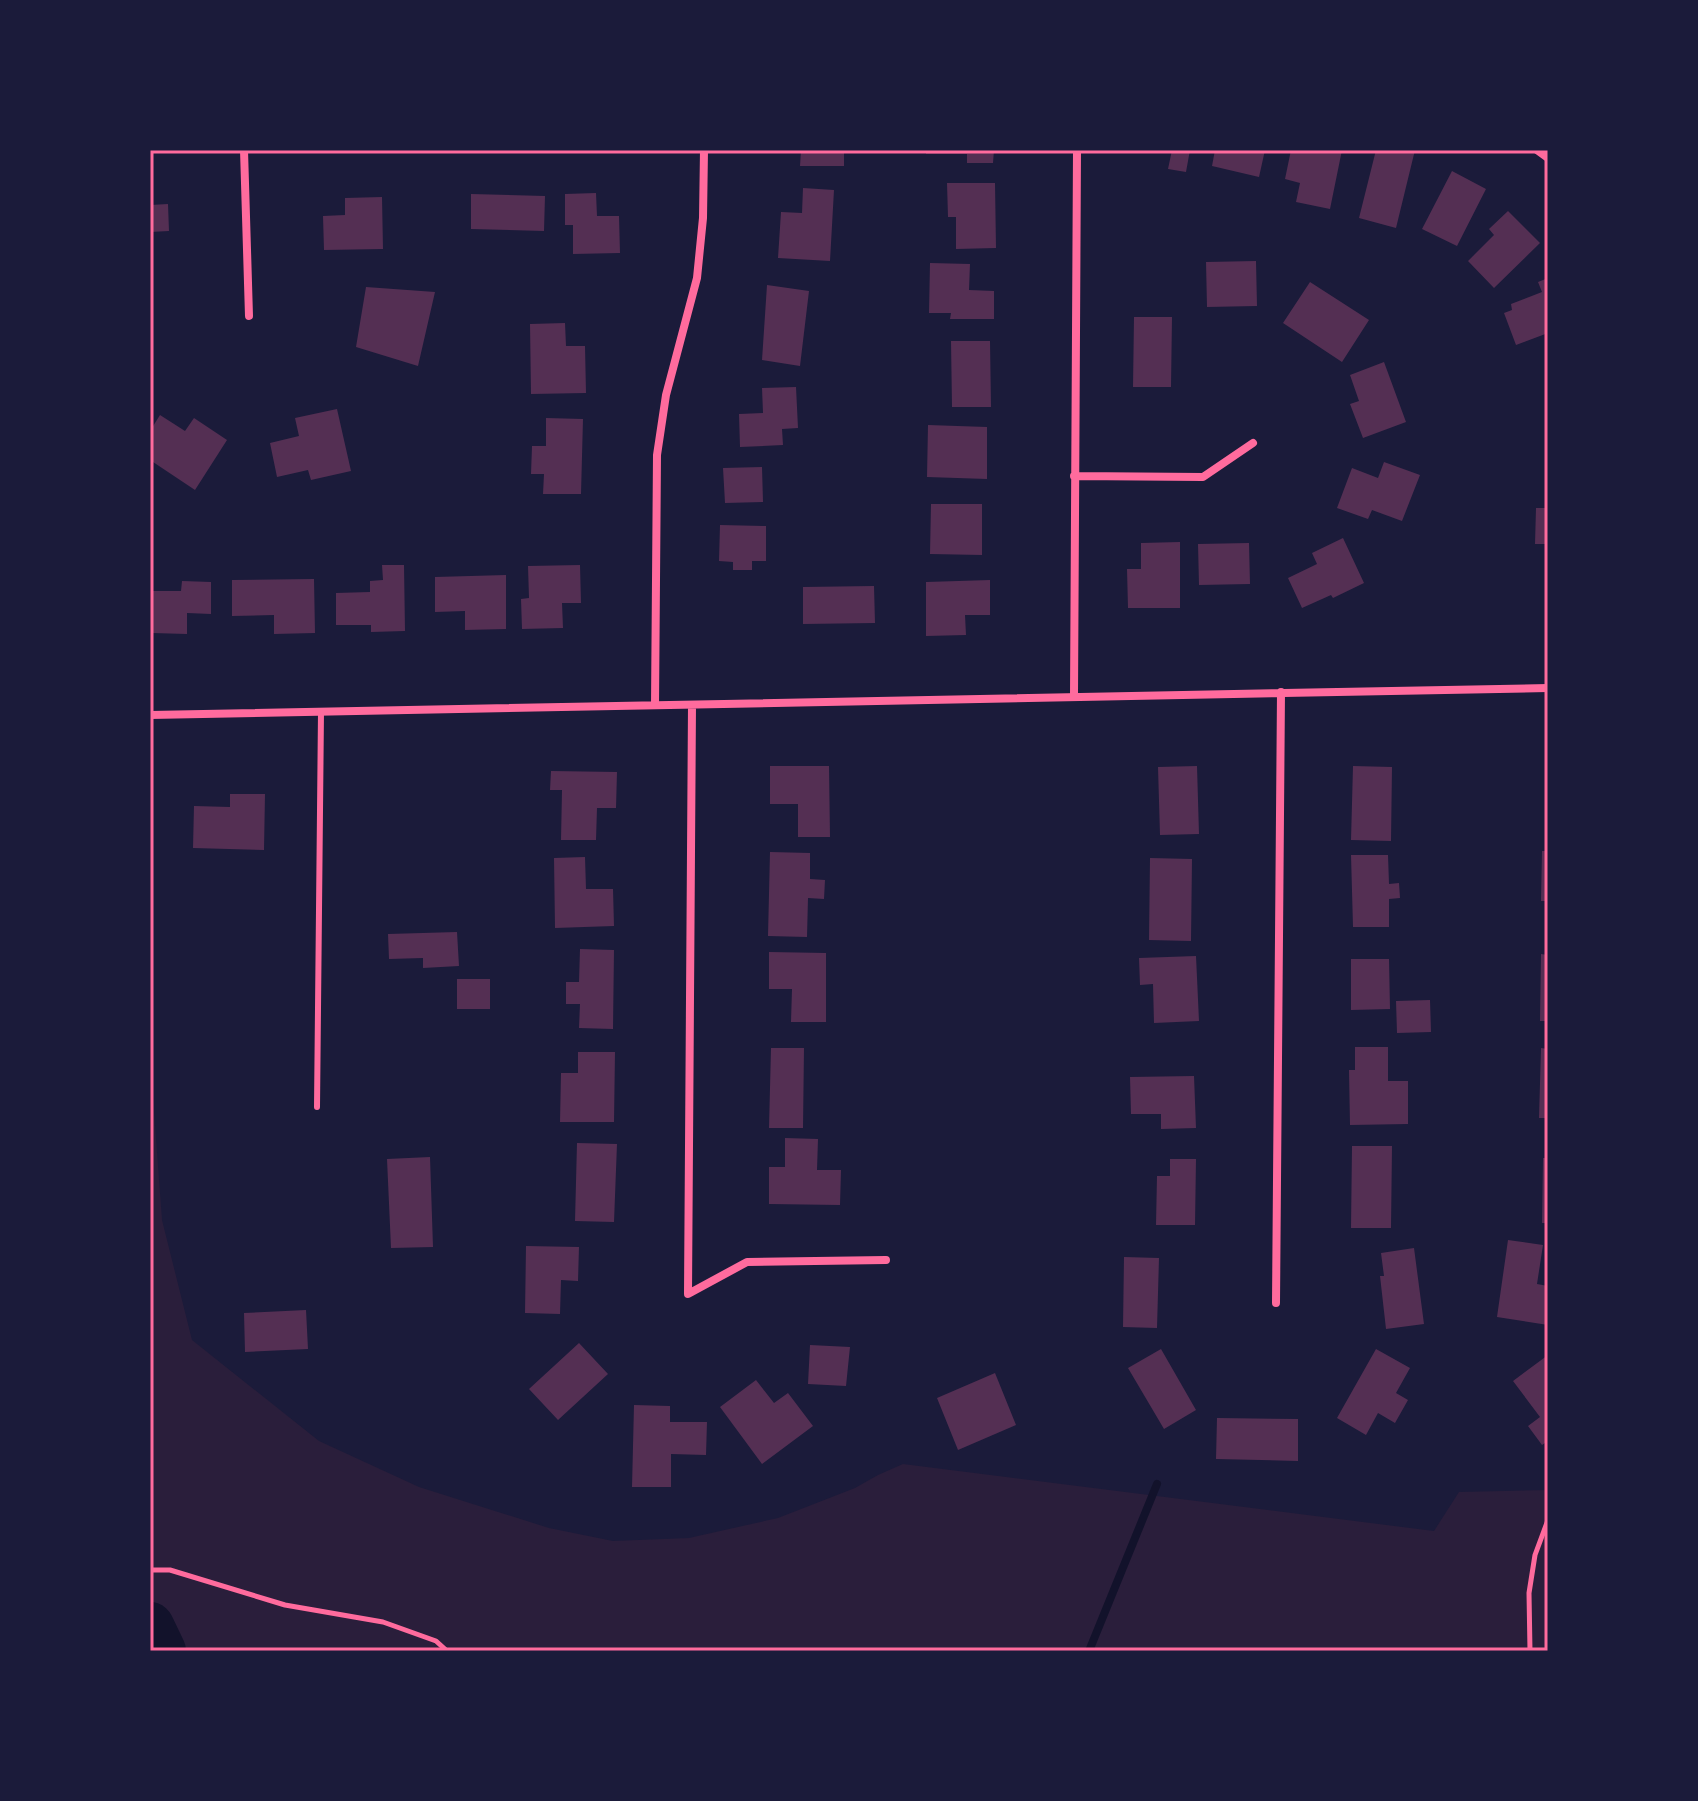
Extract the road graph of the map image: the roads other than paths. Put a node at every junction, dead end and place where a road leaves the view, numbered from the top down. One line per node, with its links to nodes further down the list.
1 (244, 150): 6 (street)
2 (704, 150): 12 (street)
3 (1077, 150): 8 (street)
4 (1537, 150): 5 (street)
5 (1548, 158)
6 (249, 316)
7 (1253, 443): 8 (street)
8 (1074, 476): 11 (street)
9 (1548, 688): 10 (street)
10 (1281, 692): 11 (street); 18 (street)
11 (1074, 697): 13 (street)
12 (655, 705): 13 (street); 14 (street)
13 (692, 705): 17 (street)
14 (321, 712): 15 (street); 16 (lane)
15 (150, 715)
16 (317, 1107)
17 (886, 1260)
18 (1276, 1303)

